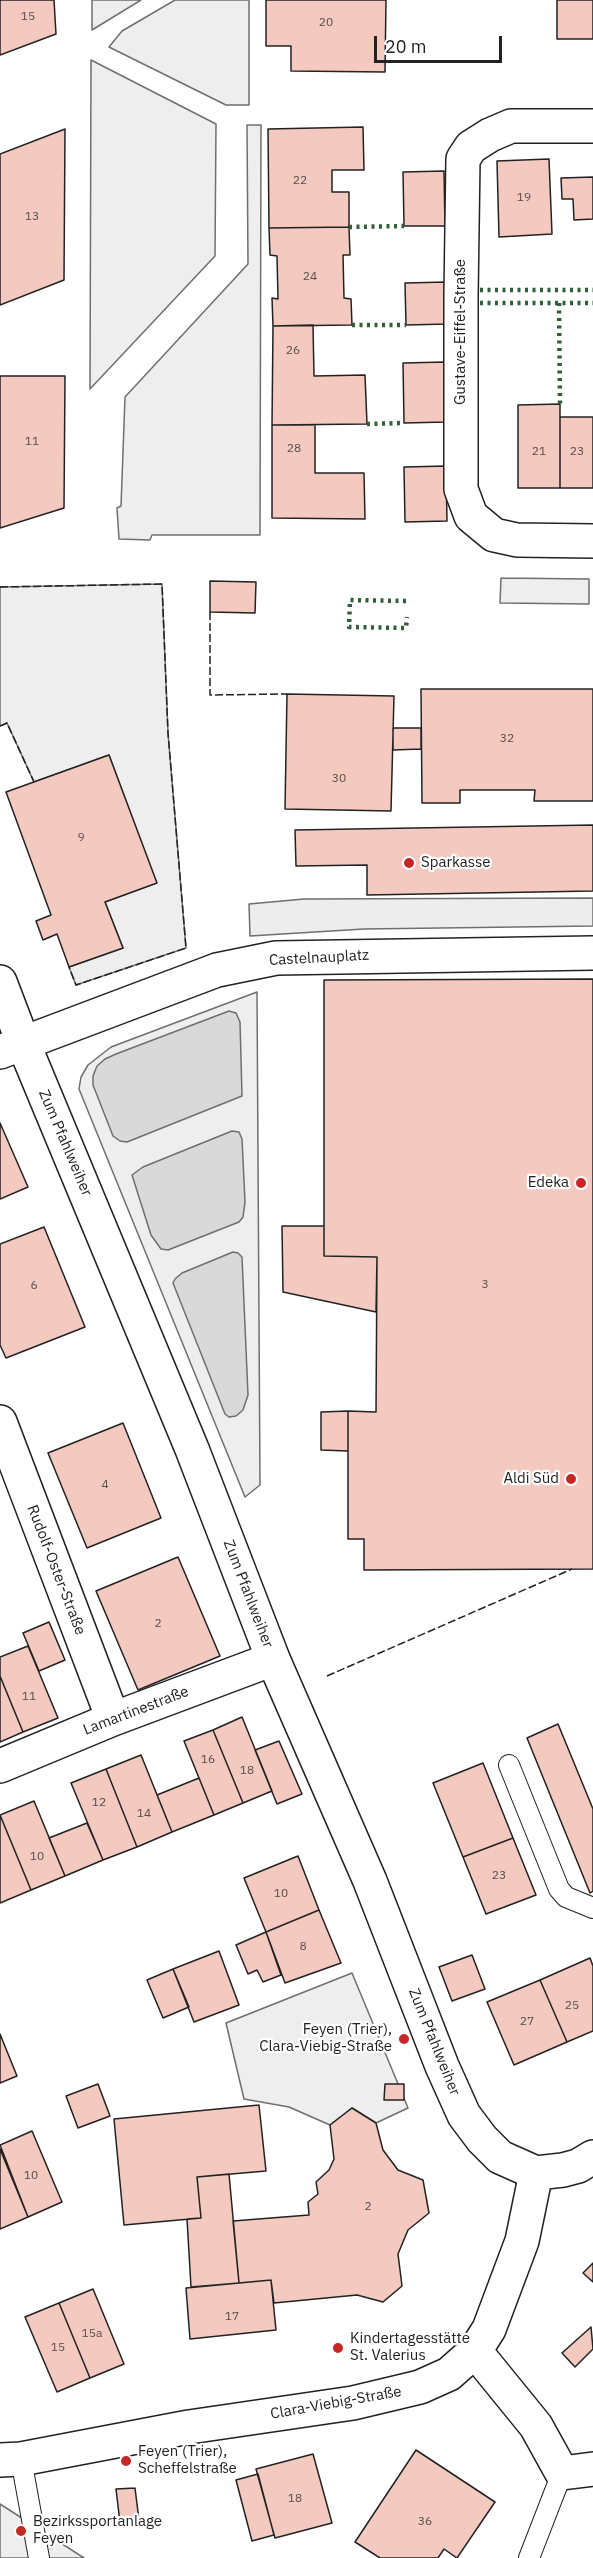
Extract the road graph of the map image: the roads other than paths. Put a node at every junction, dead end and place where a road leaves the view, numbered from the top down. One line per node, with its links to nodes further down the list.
1 (593, 126): 2 (street, Gustave-Eiffel-Straße)
2 (593, 541)
3 (593, 954): 5 (street, Castelnauplatz)
4 (0, 982): 5 (street, Zum Pfahlweiher)
5 (12, 1048): 7 (street, Zum Pfahlweiher)
6 (0, 1422): 8 (street, Rudolf-Oster-Straße)
7 (273, 1659): 8 (street, Lamartinestraße); 13 (street, Zum Pfahlweiher)
8 (113, 1719): 10 (street, Lamartinestraße)
9 (509, 1765): 11 (lane)
10 (0, 1766)
11 (593, 1908)
12 (593, 2157): 13 (street)
13 (536, 2173): 14 (street, Clara-Viebig-Straße)
14 (476, 2351): 15 (street, Clara-Viebig-Straße); 16 (street)
15 (10, 2460): 17 (lane)
16 (577, 2471): 18 (lane)
17 (39, 2558)
18 (529, 2558)

